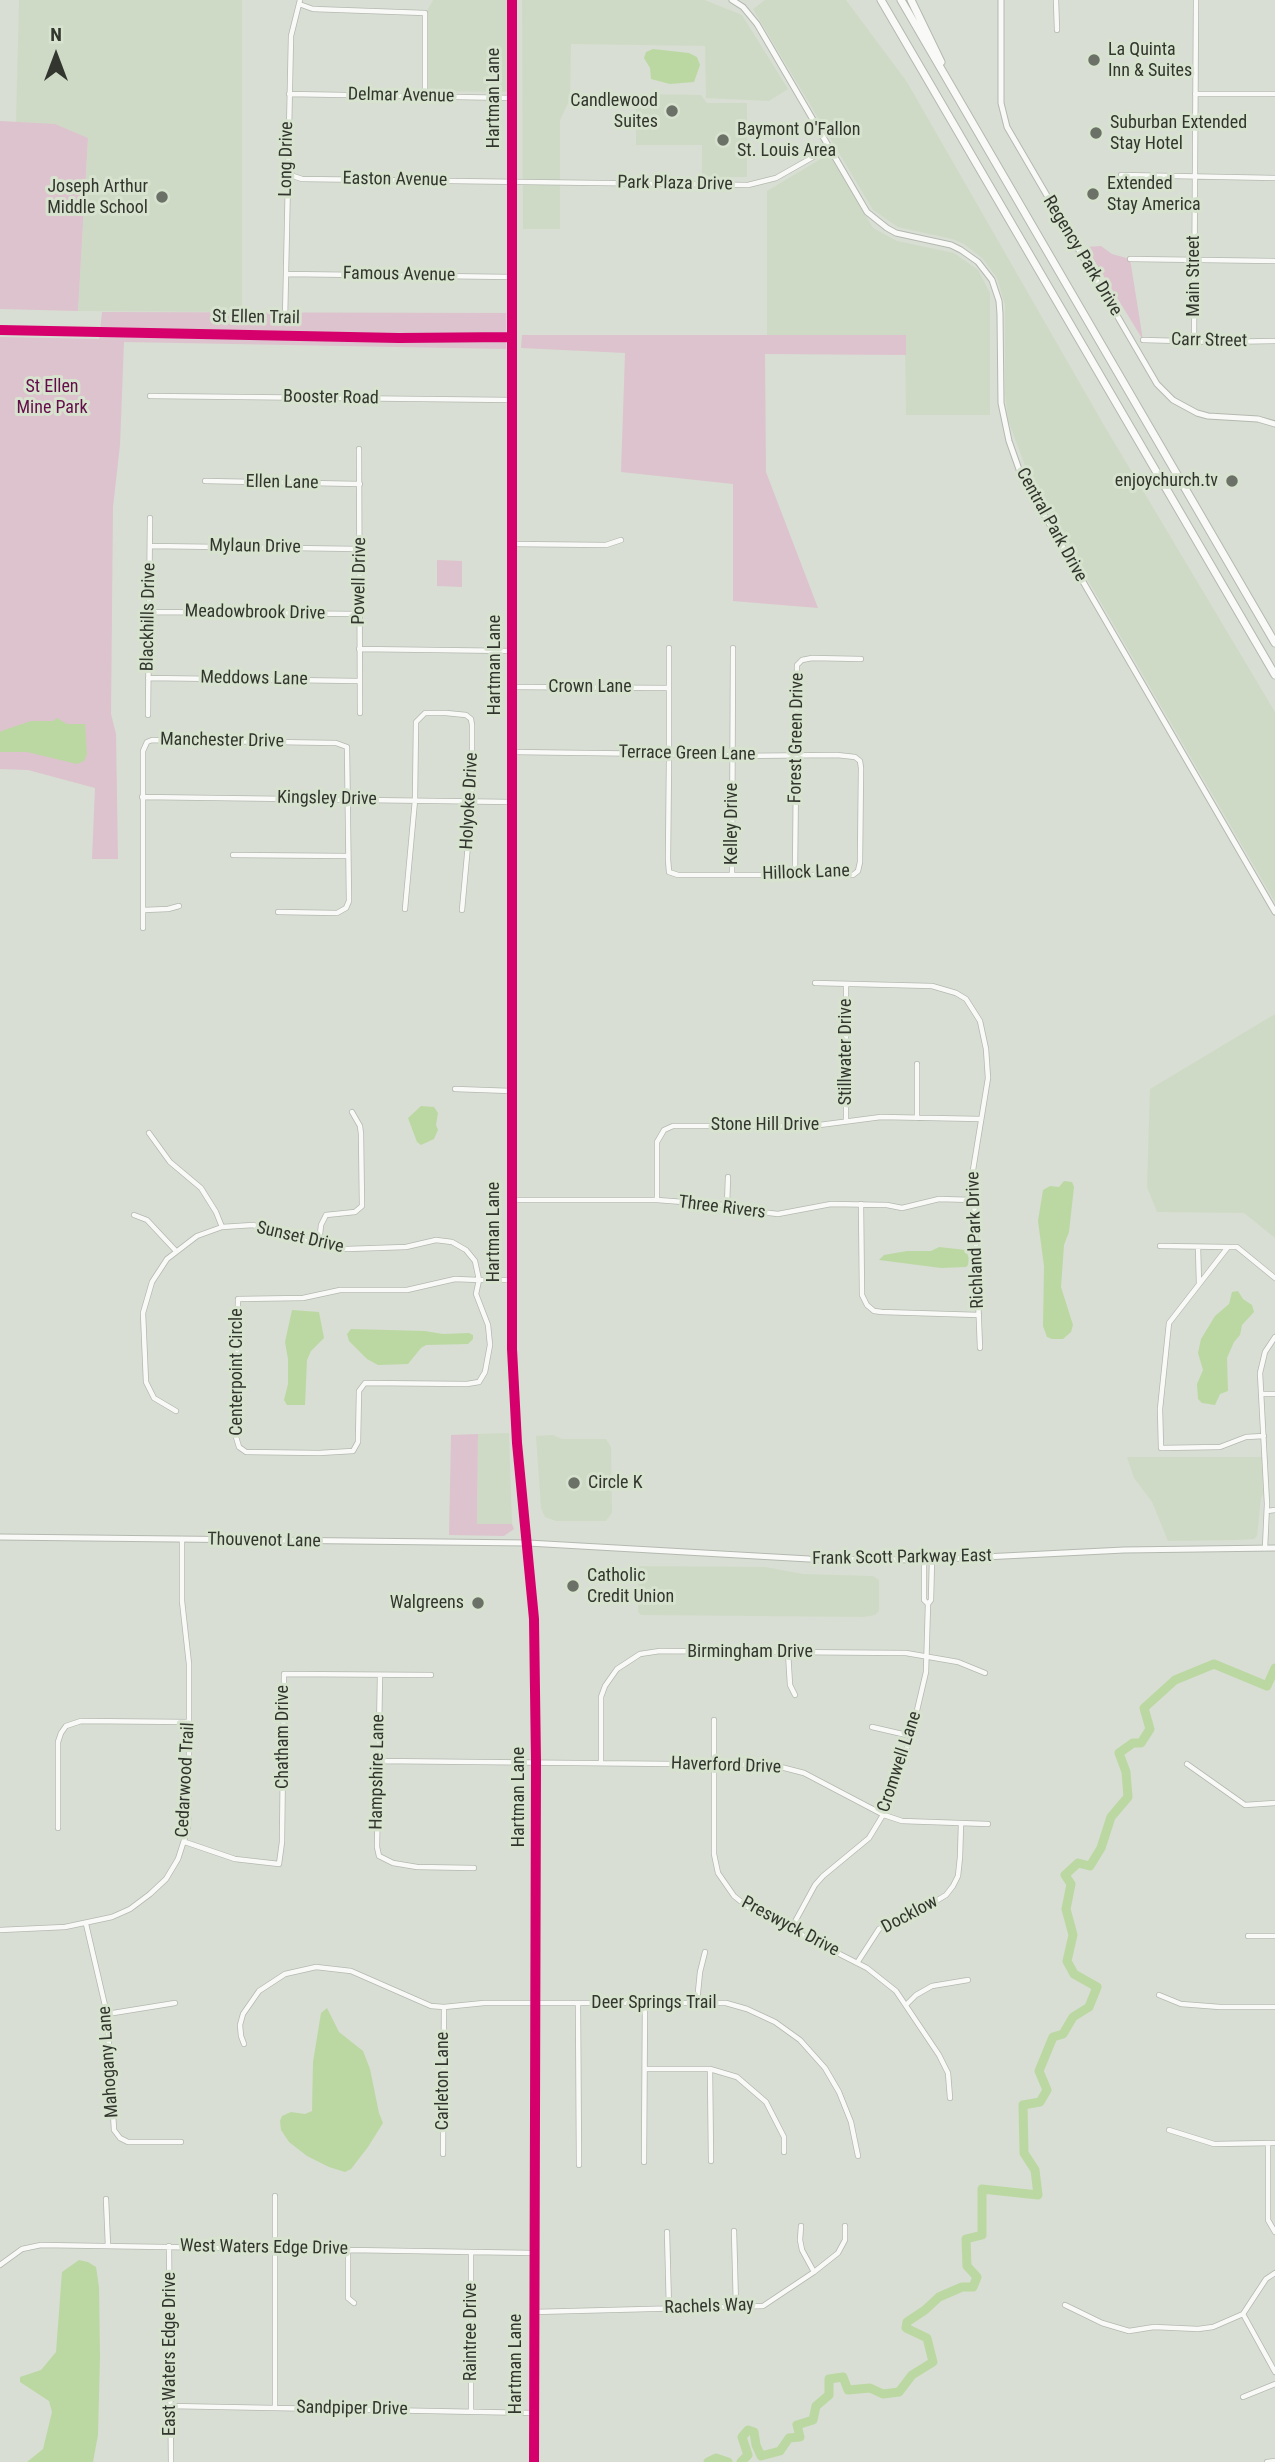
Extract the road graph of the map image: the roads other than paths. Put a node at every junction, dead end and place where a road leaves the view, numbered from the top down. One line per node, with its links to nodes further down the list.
1 (512, 0): 16 (street, Hartman Lane)
2 (732, 0): 17 (street, Central Park Drive)
3 (881, 0): 51 (highway)
4 (901, 0): 11 (highway)
5 (911, 0): 11 (highway)
6 (1001, 0): 34 (street, Regency Park Drive)
7 (1056, 0): 10 (street)
8 (1196, 0): 13 (street, Main Street)
9 (300, 2): 12 (street, Long Drive); 15 (street)
10 (1056, 30)
11 (945, 76): 45 (highway)
12 (289, 94): 15 (street, Delmar Avenue); 18 (street, Long Drive)
13 (1195, 94): 14 (street); 20 (street, Main Street)
14 (1275, 94)
15 (425, 97): 16 (street, Delmar Avenue)
16 (512, 98): 22 (street, Hartman Lane)
17 (829, 148): 22 (street, Park Plaza Drive); 77 (street, Central Park Drive)
18 (287, 164): 22 (street, Easton Avenue); 26 (street, Long Drive)
19 (1121, 175): 20 (street)
20 (1194, 176): 21 (street); 24 (street, Main Street)
21 (1275, 178)
22 (512, 182): 27 (street, Hartman Lane)
23 (1130, 259): 24 (street)
24 (1194, 260): 25 (street); 30 (street, Main Street)
25 (1275, 261)
26 (286, 274): 27 (street, Famous Avenue); 28 (street, Long Drive)
27 (512, 277): 33 (street, Hartman Lane)
28 (285, 320)
29 (1143, 340): 30 (street, Carr Street)
30 (1194, 341): 31 (street, Carr Street)
31 (1275, 341)
32 (150, 396): 33 (street, Booster Road)
33 (512, 400): 40 (street, Hartman Lane)
34 (1275, 424)
35 (359, 449): 37 (street, Powell Drive)
36 (205, 481): 37 (street, Ellen Lane)
37 (360, 484): 42 (street, Powell Drive)
38 (150, 518): 41 (street, Blackhills Drive)
39 (621, 540): 40 (street)
40 (512, 544): 49 (street, Hartman Lane)
41 (150, 546): 42 (street, Mylaun Drive); 43 (street, Blackhills Drive)
42 (360, 549): 44 (street, Powell Drive)
43 (150, 612): 44 (street, Meadowbrook Drive); 52 (street, Blackhills Drive)
44 (359, 614): 48 (street, Powell Drive)
45 (1275, 643)
46 (669, 648): 55 (street)
47 (733, 648): 60 (street, Kelley Drive)
48 (359, 649): 49 (street); 53 (street, Powell Drive)
49 (512, 650): 54 (street, Hartman Lane)
50 (861, 659): 61 (street, Forest Green Drive)
51 (1275, 675)
52 (148, 678): 53 (street, Meddows Lane); 57 (street, Blackhills Drive)
53 (359, 681): 56 (street, Powell Drive)
54 (512, 687): 55 (street, Crown Lane); 58 (street, Hartman Lane)
55 (669, 688): 59 (street)
56 (360, 713)
57 (148, 715)
58 (512, 752): 59 (street, Terrace Green Lane); 66 (street, Hartman Lane)
59 (669, 755): 60 (street, Terrace Green Lane); 70 (street, Hillock Lane)
60 (733, 755): 61 (street, Terrace Green Lane); 70 (street, Kelley Drive)
61 (796, 755): 69 (street, Terrace Green Lane); 71 (street, Forest Green Drive)
62 (142, 797): 63 (street, Kingsley Drive); 63 (street, Manchester Drive); 74 (street, Manchester Drive)
63 (349, 799): 64 (street, Kingsley Drive); 68 (street)
64 (415, 800): 65 (street, Kingsley Drive); 65 (street, Holyoke Drive); 73 (street)
65 (472, 801): 66 (street, Kingsley Drive); 75 (street, Holyoke Drive)
66 (512, 802): 83 (street, Hartman Lane)
67 (233, 855): 68 (street)
68 (348, 856): 76 (street)
69 (858, 871): 71 (street, Hillock Lane)
70 (732, 874): 71 (street, Hillock Lane)
71 (795, 876)
72 (179, 906): 74 (street)
73 (405, 909)
74 (144, 910): 78 (street, Manchester Drive)
75 (462, 910)
76 (278, 912)
77 (1275, 912)
78 (143, 928)
79 (815, 983): 80 (street, Richland Park Drive)
80 (846, 984): 86 (street, Richland Park Drive); 87 (street, Stillwater Drive)
81 (917, 1064): 85 (street)
82 (455, 1089): 83 (street)
83 (511, 1091): 90 (street, Hartman Lane)
84 (352, 1112): 97 (street)
85 (917, 1118): 86 (street, Stone Hill Drive); 87 (street, Stone Hill Drive)
86 (981, 1119): 92 (street, Richland Park Drive)
87 (846, 1121): 91 (street, Stone Hill Drive)
88 (149, 1133): 96 (street)
89 (728, 1177): 94 (street)
90 (512, 1199): 91 (street, Three Rivers); 104 (street, Hartman Lane)
91 (657, 1200): 94 (street, Three Rivers)
92 (973, 1200): 93 (street, Three Rivers); 106 (street, Richland Park Drive)
93 (861, 1204): 94 (street, Three Rivers); 106 (street)
94 (727, 1205)
95 (134, 1215): 101 (street)
96 (222, 1227): 97 (street, Sunset Drive); 101 (street)
97 (319, 1244): 103 (street, Sunset Drive)
98 (1160, 1246): 99 (street)
99 (1198, 1247): 100 (street); 105 (street)
100 (1228, 1247): 102 (street); 105 (street)
101 (176, 1251): 111 (street)
102 (1275, 1278)
103 (479, 1280): 103 (street, Centerpoint Circle); 104 (street, Centerpoint Circle)
104 (512, 1280): 119 (street, Hartman Lane)
105 (1199, 1284): 112 (street)
106 (979, 1315): 108 (street, Richland Park Drive)
107 (1275, 1336): 109 (street)
108 (980, 1348)
109 (1262, 1394): 110 (street); 112 (street)
110 (1275, 1394)
111 (176, 1411)
112 (1264, 1436): 113 (street)
113 (1267, 1504): 114 (street); 116 (street)
114 (1275, 1504)
115 (1275, 1510): 116 (street)
116 (1267, 1511): 120 (street)
117 (0, 1537): 118 (street, Thouvenot Lane)
118 (182, 1539): 119 (street, Thouvenot Lane); 132 (street, Cedarwood Trail)
119 (528, 1543): 123 (street, Frank Scott Parkway East); 136 (street, Hartman Lane)
120 (1265, 1548): 121 (street, Frank Scott Parkway East); 122 (street, Frank Scott Parkway East)
121 (1275, 1548)
122 (932, 1559): 123 (street, Frank Scott Parkway East); 124 (street, Cromwell Lane)
123 (925, 1560): 124 (street, Cromwell Lane)
124 (928, 1604): 126 (street, Cromwell Lane)
125 (788, 1652): 126 (street, Birmingham Drive); 130 (street); 137 (street, Birmingham Drive)
126 (926, 1655): 127 (street, Birmingham Drive); 134 (street, Cromwell Lane)
127 (985, 1673)
128 (380, 1674): 129 (street, Chatham Drive); 135 (street, Hampshire Lane); 145 (street, Chatham Drive)
129 (431, 1675)
130 (795, 1695)
131 (714, 1720): 138 (street, Preswyck Drive)
132 (189, 1722): 144 (street); 145 (street, Cedarwood Trail)
133 (872, 1727): 134 (street)
134 (911, 1736): 141 (street, Cromwell Lane)
135 (378, 1761): 136 (street, Haverford Drive); 146 (street, Hampshire Lane)
136 (537, 1762): 137 (street, Haverford Drive); 160 (street, Hartman Lane)
137 (601, 1763): 138 (street, Haverford Drive)
138 (714, 1764): 141 (street, Haverford Drive); 148 (street, Preswyck Drive)
139 (1188, 1764): 140 (street)
140 (1275, 1803)
141 (884, 1815): 142 (street, Haverford Drive); 148 (street, Cromwell Lane)
142 (961, 1824): 143 (street, Haverford Drive); 153 (street, Docklow)
143 (988, 1824)
144 (58, 1828)
145 (185, 1842): 147 (street, Cedarwood Trail)
146 (474, 1868)
147 (86, 1924): 149 (street, Cedarwood Trail); 164 (street, Mahogany Lane)
148 (791, 1929): 153 (street, Preswyck Drive)
149 (0, 1930)
150 (1248, 1936): 151 (street)
151 (1275, 1936)
152 (705, 1952): 156 (street)
153 (857, 1963): 161 (street, Preswyck Drive)
154 (968, 1980): 161 (street)
155 (1159, 1995): 163 (street)
156 (697, 2002): 159 (street, Deer Springs Trail); 175 (street, Deer Springs Trail)
157 (175, 2003): 164 (street)
158 (578, 2003): 159 (street, Deer Springs Trail); 160 (street, Deer Springs Trail); 178 (street)
159 (645, 2003): 166 (street)
160 (535, 2004): 162 (street, Deer Springs Trail); 191 (street, Hartman Lane)
161 (906, 2005): 168 (street, Preswyck Drive)
162 (444, 2007): 165 (street, Deer Springs Trail); 174 (street, Carleton Lane)
163 (1275, 2007)
164 (107, 2014): 170 (street, Mahogany Lane)
165 (244, 2044)
166 (645, 2068): 167 (street); 177 (street)
167 (710, 2069): 173 (street); 176 (street)
168 (950, 2098)
169 (1169, 2130): 171 (street)
170 (181, 2142)
171 (1268, 2143): 172 (street); 185 (street)
172 (1275, 2143)
173 (784, 2152)
174 (443, 2154)
175 (858, 2156)
176 (710, 2161)
177 (644, 2162)
178 (579, 2165)
179 (275, 2196): 188 (street)
180 (106, 2199): 186 (street)
181 (801, 2226): 193 (street)
182 (845, 2226): 193 (street, Rachels Way)
183 (734, 2231): 197 (street)
184 (667, 2232): 198 (street)
185 (1275, 2232)
186 (108, 2245): 187 (street, West Waters Edge Drive); 192 (street, West Waters Edge Drive)
187 (169, 2246): 188 (street, West Waters Edge Drive); 204 (street, East Waters Edge Drive)
188 (275, 2248): 189 (street, West Waters Edge Drive); 205 (street)
189 (348, 2249): 190 (street, West Waters Edge Drive); 195 (street)
190 (471, 2253): 191 (street, West Waters Edge Drive); 206 (street, Raintree Drive)
191 (534, 2253): 199 (street, Hartman Lane)
192 (0, 2265)
193 (814, 2272): 197 (street, Rachels Way)
194 (1275, 2273): 200 (street)
195 (354, 2303)
196 (1065, 2305): 200 (street)
197 (736, 2306): 198 (street, Rachels Way)
198 (668, 2308): 199 (street, Rachels Way)
199 (534, 2312): 207 (street, Hartman Lane)
200 (1243, 2314): 201 (street)
201 (1275, 2372)
202 (1275, 2384): 203 (street)
203 (1243, 2397)
204 (170, 2406): 205 (street, Sandpiper Drive); 209 (street, East Waters Edge Drive)
205 (275, 2408): 206 (street, Sandpiper Drive)
206 (471, 2411): 207 (street, Sandpiper Drive)
207 (533, 2413): 210 (street, Hartman Lane)
208 (1275, 2461): 211 (street)
209 (171, 2462)
210 (534, 2462)
211 (1266, 2462)

